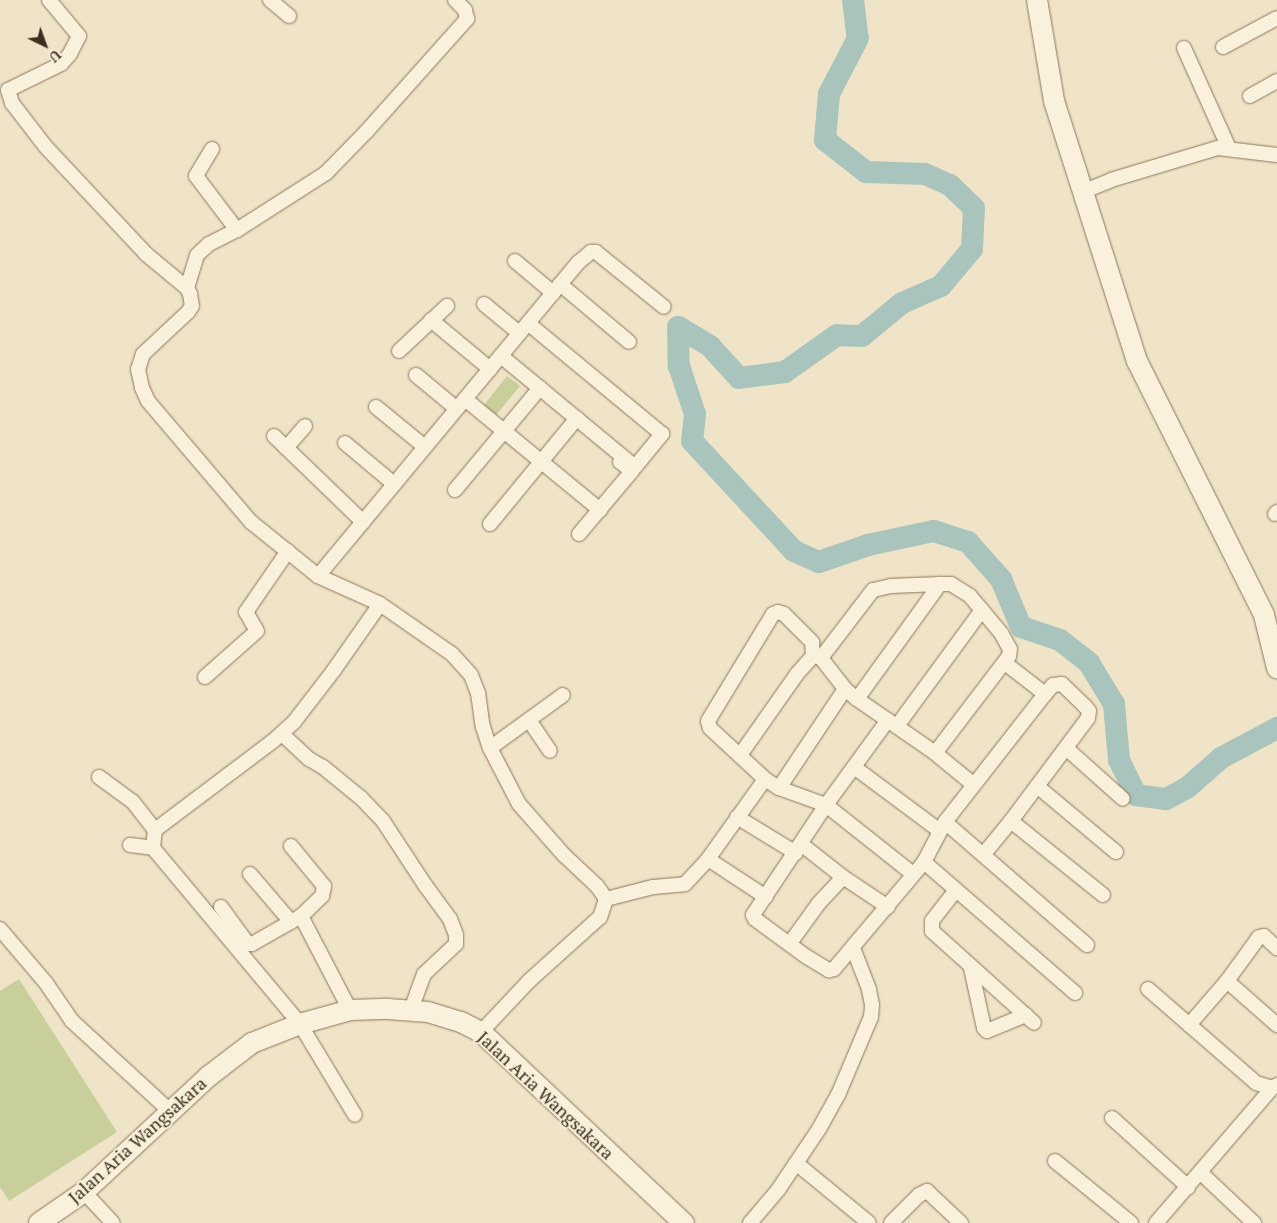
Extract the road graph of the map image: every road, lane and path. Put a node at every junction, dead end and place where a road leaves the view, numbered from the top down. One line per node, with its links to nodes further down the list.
1 (49, 0): 10 (street)
2 (270, 0): 5 (street)
3 (454, 0): 16 (street)
4 (1037, 0): 15 (street)
5 (289, 16)
6 (1277, 18): 7 (street)
7 (1223, 47)
8 (1184, 48): 12 (street)
9 (1277, 81): 11 (street)
10 (4, 88): 18 (street)
11 (1250, 96)
12 (1229, 148): 14 (street); 15 (street)
13 (212, 149): 16 (street)
14 (1276, 154)
15 (1082, 192): 53 (street)
16 (237, 230): 18 (street)
17 (515, 261): 19 (street)
18 (186, 288): 46 (street)
19 (557, 288): 22 (street); 24 (street); 25 (street)
20 (484, 304): 24 (street)
21 (447, 306): 23 (street)
22 (664, 307)
23 (431, 320): 26 (street); 27 (street)
24 (524, 328): 27 (street); 32 (street)
25 (629, 342)
26 (398, 351)
27 (496, 362): 29 (street); 30 (street)
28 (416, 375): 30 (street)
29 (538, 390): 32 (street); 34 (street)
30 (461, 404): 34 (street); 37 (street)
31 (376, 407): 37 (street)
32 (575, 421): 39 (street); 42 (street)
33 (305, 426): 38 (street)
34 (504, 431): 39 (street); 41 (street)
35 (274, 436): 38 (street)
36 (344, 443): 40 (street)
37 (425, 447): 40 (street)
38 (286, 448): 43 (street)
39 (541, 462): 42 (street); 44 (street)
40 (394, 484): 43 (street)
41 (455, 490)
42 (600, 510): 45 (street)
43 (363, 522): 47 (street)
44 (490, 524)
45 (580, 534)
46 (288, 551): 47 (street); 54 (street)
47 (318, 576): 49 (street)
48 (940, 584): 50 (street); 51 (street); 58 (street)
49 (380, 604): 61 (street); 62 (street)
50 (982, 610): 52 (street); 60 (street)
51 (817, 657): 55 (street); 66 (street); 66 (street)
52 (1005, 663): 56 (street); 65 (street)
53 (1277, 668)
54 (205, 677)
55 (845, 689): 58 (street); 72 (street)
56 (1045, 694): 63 (street); 70 (street)
57 (563, 695): 59 (street)
58 (857, 698): 60 (street)
59 (530, 720): 62 (street); 64 (street)
60 (893, 723): 65 (street); 67 (street)
61 (282, 734): 78 (street); 107 (street)
62 (490, 748): 93 (street)
63 (1066, 748): 71 (street); 73 (street)
64 (550, 751)
65 (934, 754): 70 (street)
66 (740, 755): 69 (street)
67 (854, 767): 74 (street); 77 (street)
68 (99, 777): 78 (street)
69 (765, 778): 72 (street); 75 (street)
70 (974, 785): 77 (street)
71 (1037, 786): 76 (street); 83 (street)
72 (779, 788): 74 (street)
73 (1123, 799)
74 (826, 805): 82 (street); 88 (street)
75 (738, 817): 82 (street); 85 (street)
76 (1011, 821): 84 (street); 91 (street)
77 (942, 826): 84 (street); 86 (street)
78 (155, 830): 81 (street)
79 (130, 845): 81 (street)
80 (291, 846): 96 (street)
81 (153, 848): 108 (street)
82 (799, 848): 89 (street); 92 (street)
83 (1116, 852)
84 (983, 855): 99 (street)
85 (708, 859): 92 (street); 93 (street)
86 (924, 862): 88 (street); 90 (street)
87 (250, 874): 96 (street)
88 (913, 874): 95 (street)
89 (843, 877): 95 (street); 98 (street)
90 (956, 890): 102 (street); 105 (street)
91 (1103, 895)
92 (766, 897): 98 (street)
93 (606, 899): 111 (street)
94 (222, 907): 96 (street)
95 (888, 907): 100 (street)
96 (296, 919): 106 (street)
97 (0, 929): 113 (street)
98 (790, 943): 100 (street)
99 (1087, 945)
100 (853, 948): 117 (street)
101 (1277, 948): 103 (street)
102 (971, 968): 102 (street)
103 (1227, 981): 109 (street); 110 (street)
104 (1148, 989): 109 (street)
105 (1076, 993)
106 (350, 1010): 107 (street, Jalan Aria Wangsakara); 108 (street, Jalan Aria Wangsakara)
107 (411, 1010): 111 (street, Jalan Aria Wangsakara)
108 (300, 1024): 113 (street, Jalan Aria Wangsakara); 114 (street)
109 (1189, 1025): 112 (street)
110 (1277, 1025)
111 (481, 1032): 124 (street, Jalan Aria Wangsakara)
112 (1275, 1087): 118 (street)
113 (170, 1111): 120 (street, Jalan Aria Wangsakara)
114 (354, 1115)
115 (1112, 1118): 119 (street)
116 (1055, 1161): 129 (street)
117 (796, 1163): 125 (street); 126 (street)
118 (1201, 1173): 119 (street); 130 (street)
119 (1188, 1187): 121 (street)
120 (84, 1192): 122 (street, Jalan Aria Wangsakara); 123 (street)
121 (1163, 1221)
122 (39, 1223)
123 (113, 1223)
124 (684, 1223)
125 (750, 1223)
126 (869, 1223)
127 (891, 1223): 128 (street)
128 (960, 1223)
129 (1131, 1223)
130 (1254, 1223)

